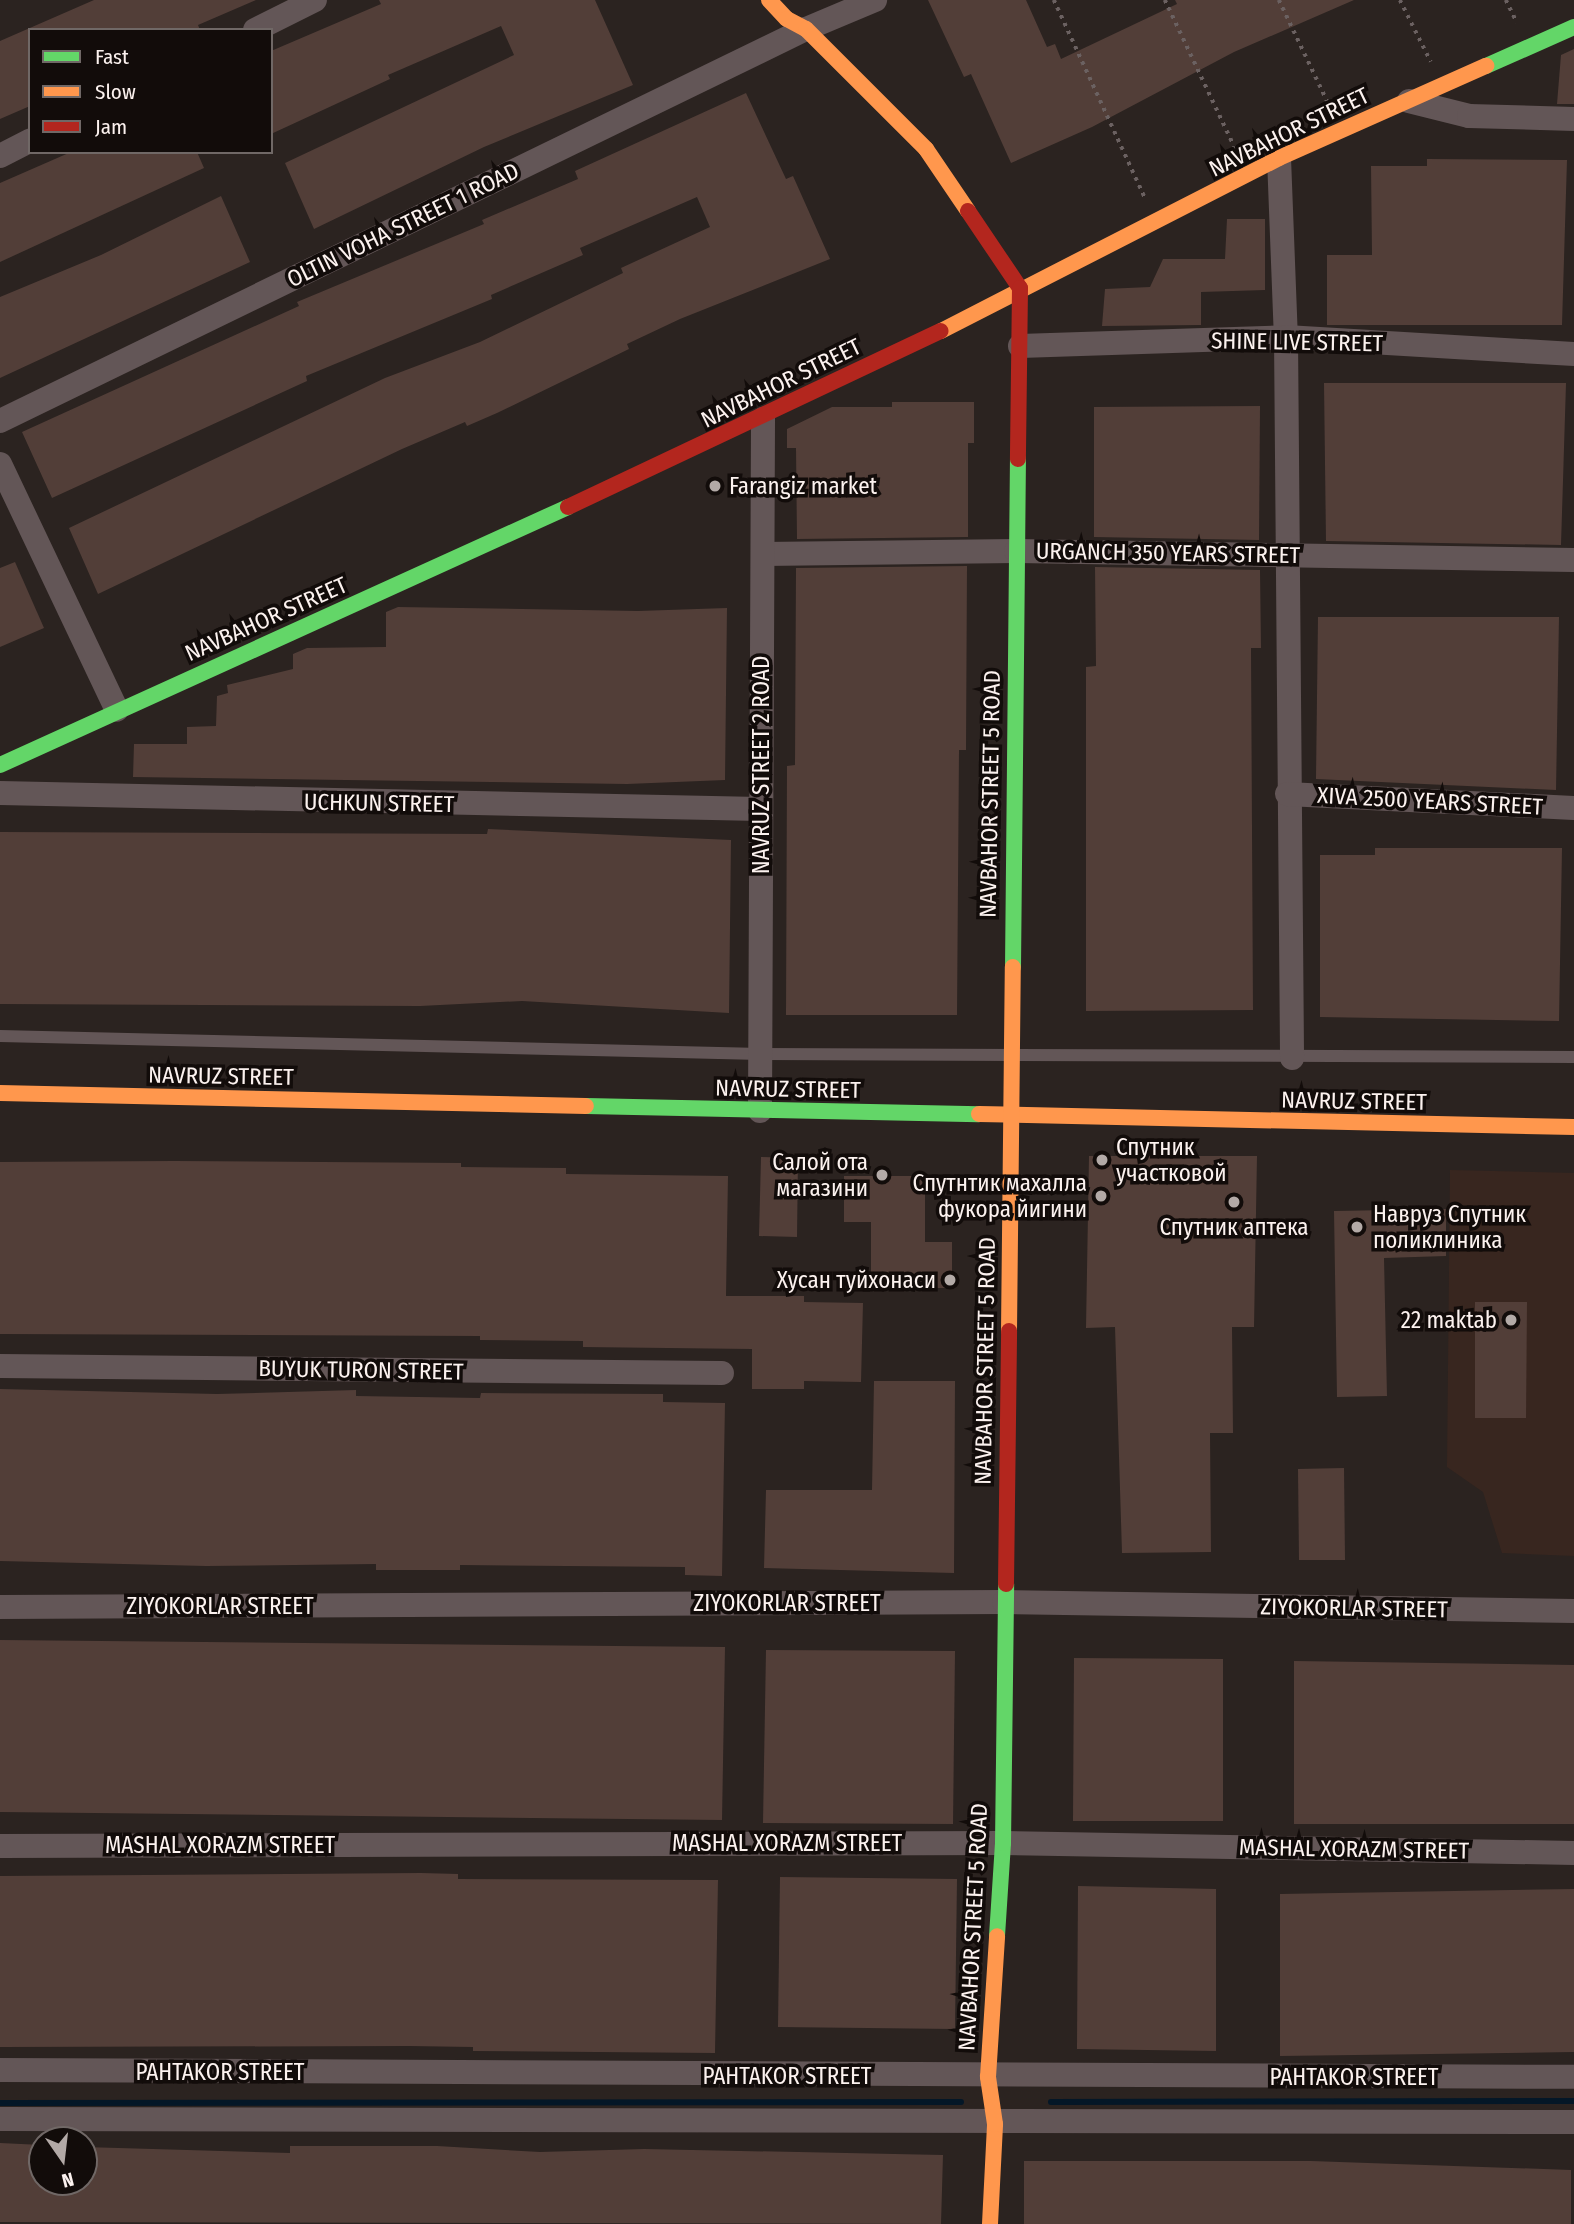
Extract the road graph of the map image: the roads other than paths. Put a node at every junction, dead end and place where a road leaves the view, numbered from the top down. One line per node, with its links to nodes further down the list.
1 (315, 0): 5 (street)
2 (769, 0): 6 (street)
3 (875, 0): 6 (street, OLTIN VOHA STREET 1 ROAD)
4 (1574, 27): 7 (street, NAVBAHOR STREET)
5 (259, 28)
6 (806, 29): 12 (street); 17 (street, OLTIN VOHA STREET 1 ROAD)
7 (1409, 101): 8 (street); 11 (street, NAVBAHOR STREET)
8 (1574, 119)
9 (28, 142): 10 (street)
10 (0, 156)
11 (1279, 158): 12 (street, NAVBAHOR STREET); 13 (street)
12 (1020, 288): 14 (street, NAVBAHOR STREET 5 ROAD); 16 (street, NAVBAHOR STREET)
13 (1286, 337): 14 (street, SHINE LIVE STREET); 15 (street, SHINE LIVE STREET); 21 (street)
14 (1020, 346): 19 (street, NAVBAHOR STREET 5 ROAD)
15 (1574, 354)
16 (763, 419): 20 (street, NAVRUZ STREET 2 ROAD); 23 (street, NAVBAHOR STREET)
17 (0, 421)
18 (0, 464): 23 (street)
19 (1016, 551): 20 (street, URGANCH 350 YEARS STREET); 21 (street, URGANCH 350 YEARS STREET); 30 (street, NAVBAHOR STREET 5 ROAD)
20 (763, 554): 28 (street, NAVRUZ STREET 2 ROAD)
21 (1288, 555): 22 (street, URGANCH 350 YEARS STREET); 26 (street)
22 (1574, 560)
23 (117, 710): 24 (street, NAVBAHOR STREET)
24 (0, 765)
25 (0, 793): 28 (street, UCHKUN STREET)
26 (1287, 794): 27 (street, XIVA 2500 YEARS STREET); 33 (street)
27 (1574, 808)
28 (760, 809): 31 (street, NAVRUZ STREET 2 ROAD)
29 (0, 1036): 31 (lane)
30 (1010, 1053): 31 (lane); 33 (lane); 36 (street, NAVBAHOR STREET 5 ROAD)
31 (761, 1054): 35 (street, NAVRUZ STREET 2 ROAD)
32 (1574, 1057): 33 (lane)
33 (1292, 1058)
34 (0, 1094): 35 (street, NAVRUZ STREET)
35 (760, 1111): 36 (street, NAVRUZ STREET)
36 (1011, 1117): 37 (street, NAVRUZ STREET); 40 (street, NAVBAHOR STREET 5 ROAD)
37 (1574, 1127)
38 (0, 1366): 39 (street, BUYUK TURON STREET)
39 (722, 1373)
40 (1004, 1602): 41 (street, ZIYOKORLAR STREET); 42 (street, ZIYOKORLAR STREET); 43 (street, NAVBAHOR STREET 5 ROAD)
41 (0, 1607)
42 (1574, 1611)
43 (1003, 1843): 44 (street, MASHAL XORAZM STREET); 45 (street, MASHAL XORAZM STREET); 47 (street, NAVBAHOR STREET 5 ROAD)
44 (0, 1846)
45 (1574, 1853)
46 (0, 2070): 47 (street, PAHTAKOR STREET)
47 (988, 2077): 48 (street, PAHTAKOR STREET); 51 (street, NAVBAHOR STREET 5 ROAD)
48 (1574, 2077)
49 (0, 2119): 51 (street, PAHTAKOR STREET)
50 (1574, 2122): 51 (street, PAHTAKOR STREET)
51 (995, 2124): 52 (street, NAVBAHOR STREET 5 ROAD)
52 (990, 2224)

